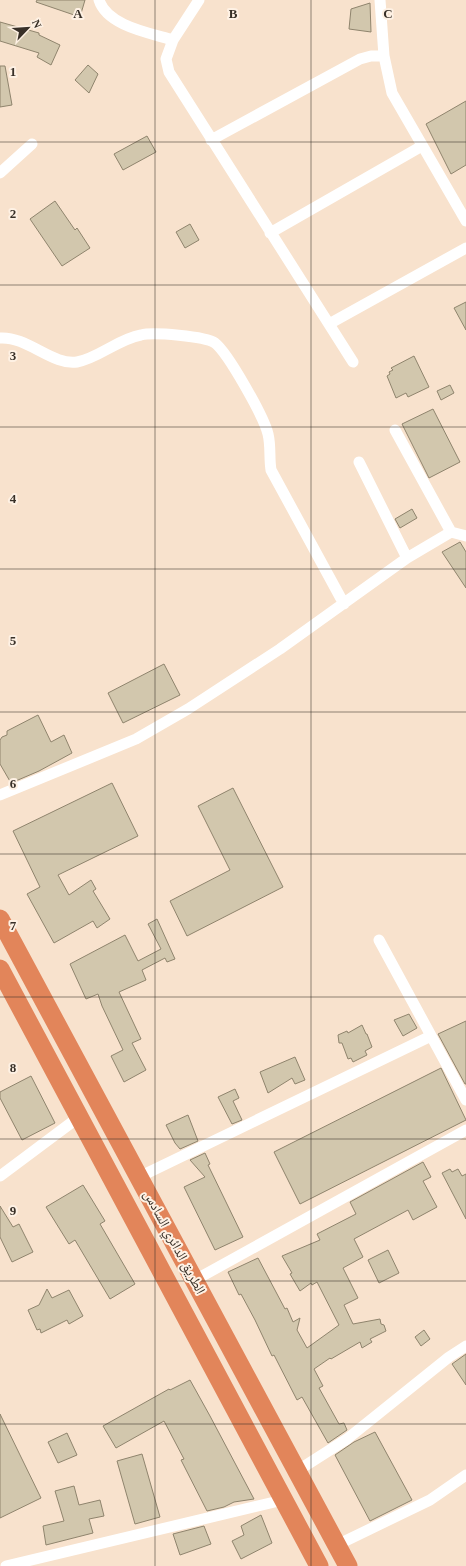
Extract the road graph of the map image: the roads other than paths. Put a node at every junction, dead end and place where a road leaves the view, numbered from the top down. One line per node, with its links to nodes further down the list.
1 (98, 0): 4 (street)
2 (199, 0): 4 (street)
3 (380, 0): 5 (street)
4 (173, 40): 6 (street)
5 (384, 56): 6 (street); 8 (street)
6 (211, 140): 11 (street)
7 (32, 144): 9 (street)
8 (422, 146): 10 (street); 11 (street)
9 (0, 173)
10 (466, 221)
11 (270, 233): 13 (street)
12 (466, 248): 13 (street)
13 (329, 324): 15 (street)
14 (0, 338): 21 (street)
15 (353, 362)
16 (395, 430): 18 (street)
17 (359, 462): 20 (street)
18 (452, 532): 19 (street); 20 (street)
19 (466, 536)
20 (407, 558): 21 (street)
21 (344, 604): 22 (street)
22 (0, 794)
23 (0, 919): 31 (highway, الطريق الدائري السادس)
24 (379, 940): 26 (street)
25 (0, 969): 28 (highway, الطريق الدائري السادس)
26 (431, 1036): 27 (street); 31 (street)
27 (466, 1100)
28 (79, 1116): 30 (street); 35 (highway, الطريق الدائري السادس)
29 (466, 1130): 32 (street)
30 (0, 1176)
31 (139, 1177): 32 (highway, الطريق الدائري السادس)
32 (195, 1280): 34 (highway, الطريق الدائري السادس)
33 (466, 1346): 36 (street)
34 (285, 1447): 35 (highway); 36 (highway, الطريق الدائري السادس)
35 (263, 1459): 38 (highway, الطريق الدائري السادس)
36 (297, 1471): 39 (highway, الطريق الدائري السادس)
37 (466, 1475): 39 (street)
38 (283, 1500): 40 (street); 41 (highway, الطريق الدائري السادس)
39 (337, 1545): 42 (highway, الطريق الدائري السادس)
40 (6, 1566)
41 (319, 1566)
42 (348, 1566)

